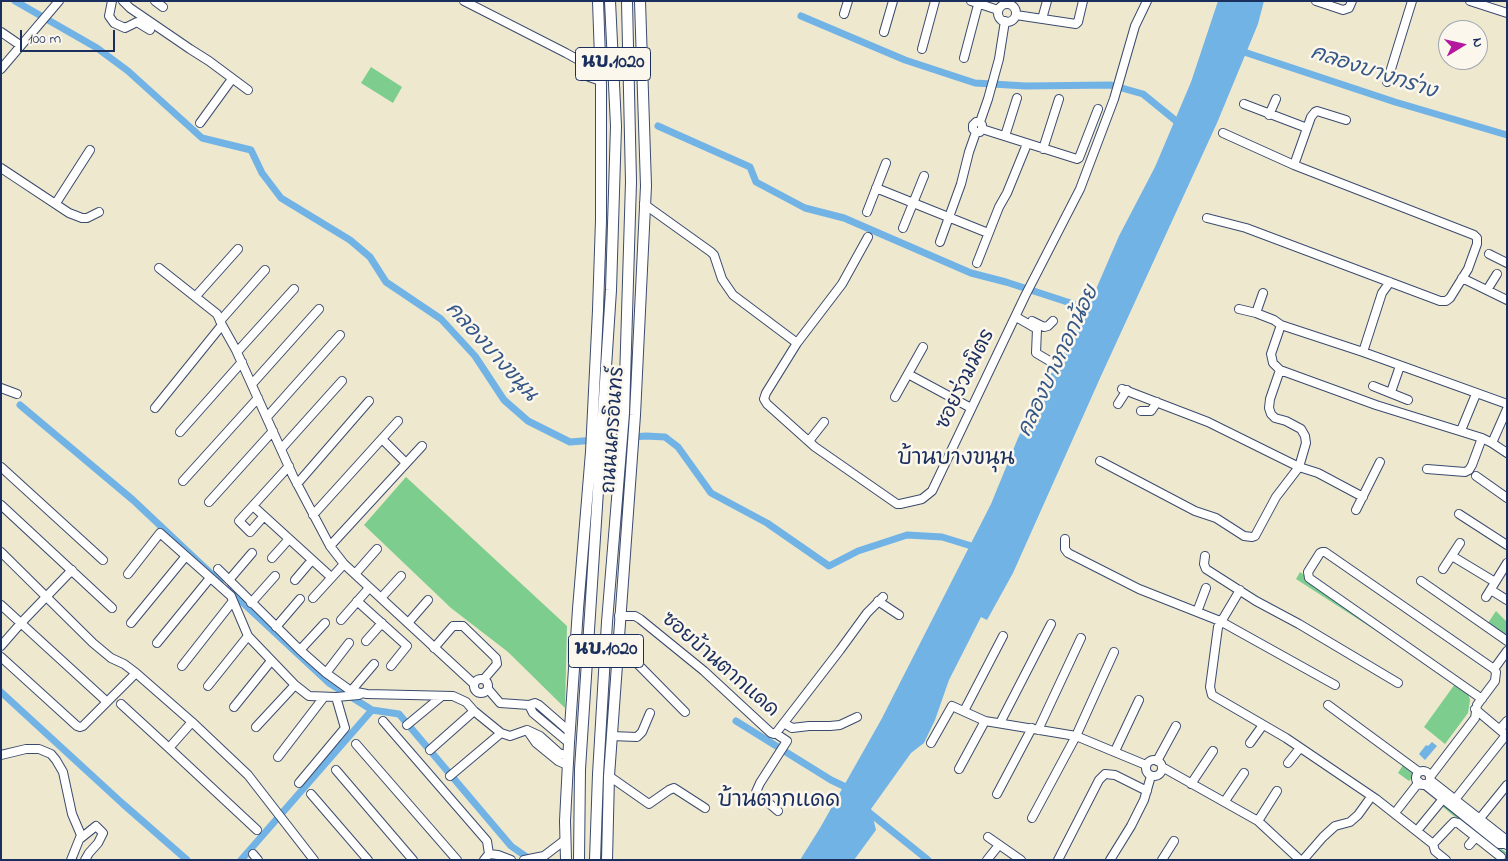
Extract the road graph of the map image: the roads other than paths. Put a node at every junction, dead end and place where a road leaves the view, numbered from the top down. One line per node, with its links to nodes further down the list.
1 (59, 1): 32 (street)
2 (112, 1): 29 (street)
3 (123, 1): 39 (street)
4 (155, 1): 22 (street)
5 (464, 1): 36 (street)
6 (598, 1): 34 (main road, ถนนนครอินทร์ / นบ.1020)
7 (610, 1): 51 (main road, ถนนนครอินทร์ / นบ.1020)
8 (627, 1): 38 (main road, ถนนนครอินทร์ / นบ.1020)
9 (639, 1): 38 (main road); 66 (main road, ถนนนครอินทร์ / นบ.1020)
10 (848, 1): 25 (street)
11 (893, 1): 31 (street)
12 (935, 1): 33 (street)
13 (1047, 1): 27 (street)
14 (1083, 1): 27 (street)
15 (1146, 1): 92 (street, ซอยร่วมมิตร)
16 (1317, 1): 17 (street)
17 (1352, 1)
18 (1412, 1): 40 (street)
19 (1470, 1): 24 (street)
20 (976, 2): 23 (street); 35 (street)
21 (1013, 3): 23 (street); 26 (street)
22 (163, 7)
23 (998, 10): 28 (street)
24 (1507, 13)
25 (844, 14)
26 (1016, 15): 27 (street); 28 (street)
27 (1042, 20)
28 (1005, 22): 52 (street)
29 (150, 30)
30 (1, 32): 32 (street)
31 (884, 32)
32 (20, 45): 37 (street)
33 (922, 49)
34 (600, 51): 36 (street); 41 (main road, ถนนนครอินทร์ / นบ.1020)
35 (964, 58)
36 (584, 63): 41 (street)
37 (2, 65)
38 (629, 76): 127 (main road, ถนนนครอินทร์ / นบ.1020)
39 (232, 78): 42 (street); 50 (street)
40 (1387, 82)
41 (601, 84): 51 (main road); 131 (main road, ถนนนครอินทร์ / นบ.1020)
42 (248, 90)
43 (1017, 98): 55 (street)
44 (1059, 99): 57 (street)
45 (1276, 99): 48 (street)
46 (1244, 104): 48 (street)
47 (1098, 109): 57 (street)
48 (1269, 115): 53 (street)
49 (1346, 120): 53 (street)
50 (200, 122)
51 (616, 126): 131 (main road, ถนนนครอินทร์ / นบ.1020)
52 (979, 128): 55 (street); 69 (street)
53 (1307, 128): 60 (street)
54 (1223, 133): 60 (street)
55 (1005, 136): 56 (street)
56 (1027, 144): 57 (street); 72 (street)
57 (1043, 148)
58 (90, 150): 65 (street)
59 (886, 163): 63 (street)
60 (1294, 165): 82 (street)
61 (1, 168): 65 (street)
62 (924, 176): 64 (street)
63 (876, 188): 64 (street); 68 (street)
64 (913, 203): 69 (street); 71 (street)
65 (56, 204): 67 (street)
66 (644, 204): 97 (street); 127 (main road, ถนนนครอินทร์ / นบ.1020)
67 (99, 212)
68 (867, 212)
69 (949, 218): 72 (street); 74 (street)
70 (1207, 218): 83 (street)
71 (903, 228)
72 (988, 233): 77 (street)
73 (868, 237): 97 (street)
74 (940, 242)
75 (238, 249): 87 (street)
76 (1489, 254): 78 (street)
77 (977, 263)
78 (1507, 263)
79 (159, 268): 87 (street)
80 (265, 270): 94 (street)
81 (1497, 274): 85 (street)
82 (1462, 278): 83 (street); 85 (street)
83 (1390, 282): 100 (street)
84 (294, 289): 99 (street)
85 (1487, 290): 88 (street)
86 (1263, 293): 91 (street)
87 (196, 296): 94 (street)
88 (1507, 300)
89 (319, 309): 107 (street)
90 (1239, 309): 91 (street)
91 (1256, 313): 95 (street)
92 (1017, 314): 93 (street); 102 (street); 121 (street, ซอยร่วมมิตร)
93 (1053, 321)
94 (221, 323): 99 (street); 120 (street)
95 (1281, 325): 100 (street); 104 (street)
96 (340, 335): 124 (street)
97 (797, 343): 134 (street, ซอยร่วมมิตร)
98 (923, 347): 105 (street)
99 (238, 352): 101 (street)
100 (1363, 352): 103 (street)
101 (242, 362): 107 (street); 130 (street)
102 (1053, 363)
103 (1400, 366): 110 (street); 112 (street)
104 (1280, 370): 132 (street); 144 (street)
105 (908, 374): 113 (street); 121 (street)
106 (342, 381): 138 (street)
107 (252, 384): 114 (street)
108 (1373, 386): 110 (street)
109 (1, 388): 111 (street)
110 (1391, 392): 115 (street)
111 (17, 394)
112 (1476, 394): 119 (street); 128 (street)
113 (895, 397)
114 (258, 398): 124 (street); 148 (street)
115 (1408, 400)
116 (370, 401): 149 (street)
117 (1156, 402): 118 (street); 123 (street); 144 (street)
118 (1118, 404)
119 (1507, 404)
120 (154, 408)
121 (971, 408): 134 (street, ซอยร่วมมิตร)
122 (1507, 409): 135 (street)
123 (1141, 411)
124 (267, 417): 129 (street)
125 (398, 422): 133 (street)
126 (824, 422): 134 (street)
127 (628, 428): 204 (main road, ถนนนครอินทร์ / นบ.1020); 331 (main road, ถนนนครอินทร์ / นบ.1020)
128 (1462, 428)
129 (273, 431): 138 (street); 152 (street)
130 (180, 432)
131 (597, 433): 137 (main road, ถนนนครอินทร์ / นบ.1020)
132 (1482, 438): 135 (street); 146 (street)
133 (382, 439): 141 (street); 157 (street)
134 (809, 441)
135 (1492, 443): 139 (street)
136 (422, 446): 141 (street)
137 (596, 446): 272 (main road, ถนนนครอินทร์ / นบ.1020); 344 (main road, ถนนนครอินทร์ / นบ.1020)
138 (281, 449): 143 (street)
139 (1507, 453)
140 (1100, 461): 144 (street)
141 (406, 462): 163 (street)
142 (1380, 462): 150 (street)
143 (289, 466): 149 (street); 154 (street)
144 (1299, 466): 150 (street)
145 (1, 468): 171 (street)
146 (1427, 469)
147 (1476, 476): 151 (street)
148 (183, 481)
149 (298, 484): 157 (street)
150 (1363, 496): 155 (street)
151 (1507, 498)
152 (209, 502)
153 (1, 505): 177 (street)
154 (253, 506): 158 (street); 158 (street)
155 (1356, 510)
156 (1459, 514): 162 (street)
157 (314, 515): 163 (street)
158 (264, 516): 160 (street)
159 (1065, 538): 202 (street)
160 (289, 539): 170 (street); 172 (street)
161 (1460, 543): 169 (street)
162 (1507, 545)
163 (330, 546): 173 (street)
164 (376, 549): 179 (street)
165 (1, 552): 191 (street)
166 (252, 553): 184 (street)
167 (186, 556): 178 (street); 183 (street); 208 (street)
168 (1205, 556): 190 (street)
169 (1452, 556): 176 (street); 187 (street)
170 (272, 558)
171 (103, 560)
172 (312, 560): 182 (street); 185 (street)
173 (344, 564): 179 (street); 182 (street)
174 (1507, 564): 187 (street)
175 (218, 569): 184 (street)
176 (1443, 569)
177 (72, 570): 191 (street); 201 (street)
178 (128, 574)
179 (355, 574): 188 (street)
180 (276, 576): 199 (street)
181 (401, 576): 193 (street)
182 (331, 577): 192 (street)
183 (210, 578): 197 (street); 219 (street)
184 (229, 580): 199 (street)
185 (295, 580)
186 (1421, 581): 217 (street)
187 (1495, 582): 196 (street)
188 (369, 588): 193 (street); 198 (street)
189 (1206, 588): 202 (street)
190 (1240, 590): 206 (street); 236 (street)
191 (46, 597): 207 (street); 233 (street)
192 (314, 598)
193 (381, 598): 210 (street)
194 (300, 599): 213 (street)
195 (428, 600): 210 (street)
196 (1507, 600)
197 (233, 601): 214 (street); 230 (street)
198 (357, 601): 205 (street); 211 (street)
199 (251, 603): 213 (street)
200 (1, 605): 207 (street)
201 (112, 608)
202 (1197, 612): 206 (street)
203 (899, 615): 264 (street, ซอยบ้านตากแดด)
204 (620, 616): 221 (main road, ถนนนครอินทร์ / นบ.1020); 274 (street, ซอยบ้านตากแดด)
205 (340, 620)
206 (1220, 621): 240 (street); 266 (street)
207 (21, 623): 222 (street); 249 (street)
208 (131, 623)
209 (325, 623): 224 (street)
210 (408, 623): 223 (street)
211 (382, 624): 218 (street); 231 (street)
212 (1051, 624): 265 (street)
213 (276, 627): 224 (street)
214 (248, 636): 228 (street); 239 (street)
215 (1003, 636): 256 (street)
216 (1081, 638): 270 (street)
217 (1507, 641)
218 (366, 642)
219 (157, 643)
220 (349, 643): 234 (street)
221 (617, 643): 257 (street); 275 (main road, ถนนนครอินทร์ / นบ.1020)
222 (1, 646)
223 (434, 648): 235 (street); 237 (street)
224 (300, 650): 234 (street)
225 (1507, 651): 232 (street)
226 (1114, 652): 276 (street)
227 (1, 657): 249 (street)
228 (271, 661): 238 (street); 253 (street)
229 (374, 664): 242 (street)
230 (182, 666)
231 (391, 666)
232 (1494, 669): 247 (street); 247 (street)
233 (136, 673): 249 (street); 263 (street)
234 (326, 673): 242 (street)
235 (484, 679): 237 (street); 241 (street)
236 (1398, 683)
237 (474, 684): 241 (street)
238 (295, 685): 245 (street); 269 (street)
239 (208, 686)
240 (1336, 686)
241 (488, 689): 251 (street)
242 (351, 691): 243 (street)
243 (367, 694): 244 (street); 246 (street)
244 (442, 696): 255 (street); 267 (street)
245 (324, 697): 246 (street); 288 (street)
246 (336, 697): 301 (street)
247 (1482, 699): 254 (street)
248 (1139, 700): 285 (street)
249 (106, 701)
250 (121, 704): 282 (street)
251 (529, 704): 272 (street); 278 (street)
252 (1328, 705): 295 (street)
253 (234, 707)
254 (1475, 709): 271 (street); 300 (street)
255 (474, 711): 273 (street); 284 (street)
256 (964, 711): 261 (street); 281 (street)
257 (685, 712)
258 (650, 713): 275 (street)
259 (857, 717): 264 (street)
260 (383, 721): 330 (street)
261 (986, 721): 265 (street); 293 (street)
262 (1507, 721): 271 (street)
263 (192, 722): 282 (street); 336 (street)
264 (784, 723): 274 (street, ซอยบ้านตากแดด)
265 (1000, 723): 270 (street)
266 (1264, 724): 279 (street); 283 (street)
267 (407, 725)
268 (1176, 726): 291 (street)
269 (256, 727)
270 (1035, 729): 276 (street); 307 (street)
271 (1500, 729): 277 (street)
272 (570, 732): 278 (main road, ถนนนครอินทร์ / นบ.1020)
273 (501, 733): 289 (street); 297 (street)
274 (776, 733): 314 (street)
275 (611, 736): 298 (main road, ถนนนครอินทร์ / นบ.1020)
276 (1076, 736): 285 (street); 315 (street)
277 (1507, 736): 311 (street)
278 (569, 743): 289 (main road, ถนนนครอินทร์ / นบ.1020)
279 (1250, 743)
280 (356, 744): 339 (street)
281 (930, 744)
282 (169, 748): 320 (street)
283 (1300, 748): 290 (street); 308 (street)
284 (430, 750)
285 (1115, 751): 292 (street)
286 (1213, 751): 302 (street)
287 (1, 755): 323 (street)
288 (278, 757)
289 (568, 761): 316 (main road, ถนนนครอินทร์ / นบ.1020)
290 (1288, 763)
291 (1160, 764): 292 (street); 299 (street); 302 (street)
292 (1146, 765): 299 (street)
293 (959, 769)
294 (336, 770): 338 (street)
295 (1419, 772): 300 (street); 300 (street)
296 (1244, 773): 310 (street)
297 (450, 776)
298 (609, 776): 312 (street); 345 (main road, ถนนนครอินทร์ / นบ.1020)
299 (1151, 776): 304 (street)
300 (1426, 781): 309 (street); 311 (street); 313 (street)
301 (299, 784)
302 (1191, 784): 310 (street)
303 (1507, 785): 318 (street)
304 (1147, 791): 348 (street); 349 (street)
305 (1277, 791): 317 (street)
306 (311, 794): 337 (street)
307 (996, 794)
308 (1371, 797): 327 (street); 351 (street)
309 (1443, 800): 311 (street); 319 (street)
310 (1225, 801): 317 (street)
311 (1453, 803): 318 (street)
312 (706, 808)
313 (1398, 809)
314 (778, 811)
315 (1032, 818)
316 (565, 821): 324 (main road, ถนนนครอินทร์ / นบ.1020); 343 (main road)
317 (1258, 821): 351 (street)
318 (1477, 822): 326 (street)
319 (1420, 827)
320 (257, 830)
321 (988, 837): 328 (street)
322 (1476, 837): 327 (street); 329 (street); 332 (street)
323 (81, 838): 334 (street); 335 (street)
324 (565, 840): 333 (street); 342 (main road, ถนนนครอินทร์ / นบ.1020)
325 (1174, 841): 350 (street)
326 (1504, 841)
327 (1432, 844): 352 (street)
328 (999, 845): 346 (street); 347 (street)
329 (1469, 845)
330 (486, 857): 340 (street)
331 (596, 857)
332 (1501, 857)
333 (547, 858): 341 (street)
334 (71, 860)
335 (86, 860)
336 (314, 860)
337 (368, 860)
338 (413, 860)
339 (457, 860)
340 (511, 860)
341 (524, 860)
342 (566, 860)
343 (572, 860)
344 (579, 860)
345 (607, 860)
346 (987, 860)
347 (1021, 860)
348 (1058, 860)
349 (1110, 860)
350 (1162, 860)
351 (1302, 860)
352 (1446, 860)

